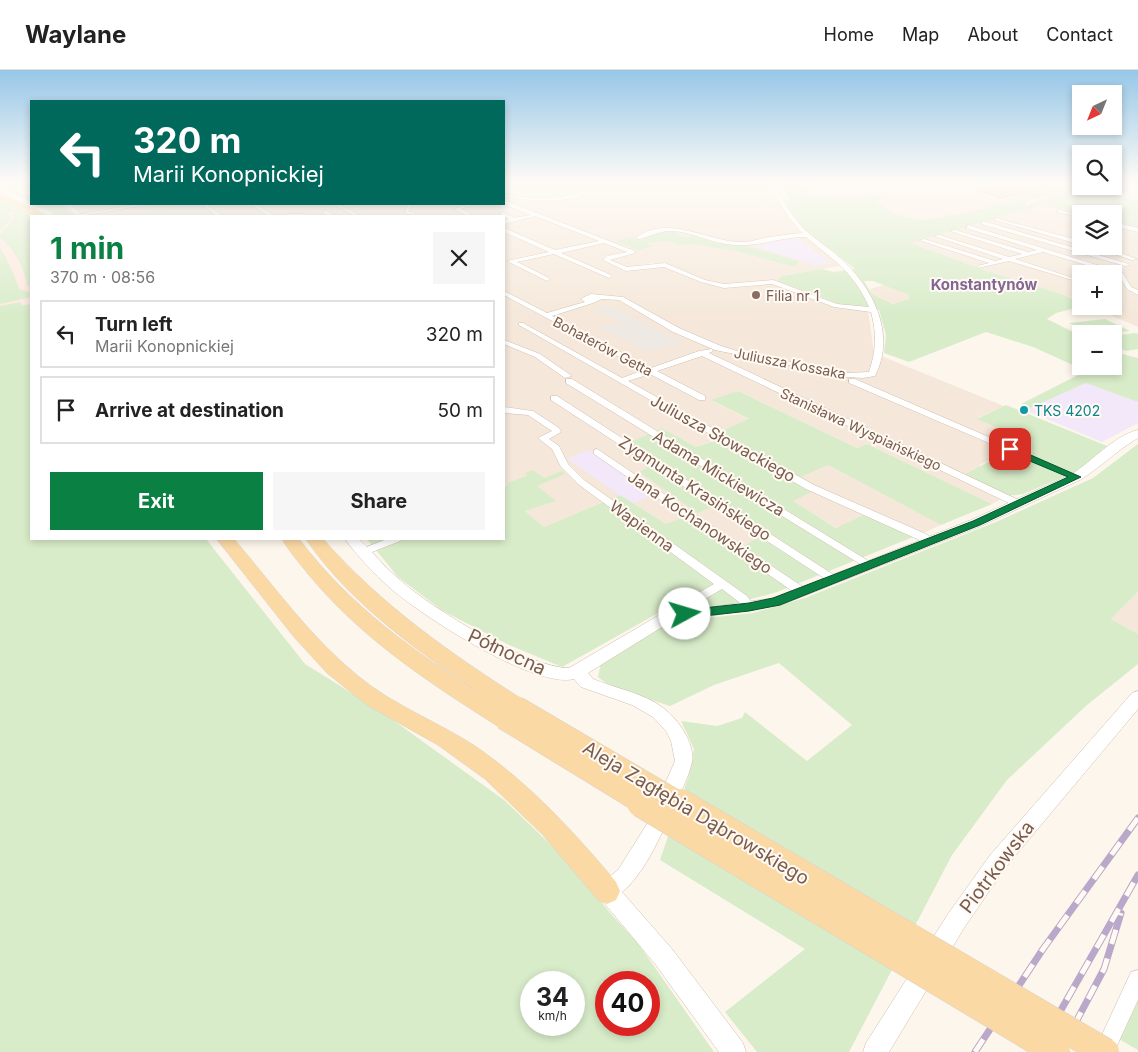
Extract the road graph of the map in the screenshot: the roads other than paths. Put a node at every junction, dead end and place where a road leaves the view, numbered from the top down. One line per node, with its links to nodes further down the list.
1 (568, 227): 17 (street)
2 (799, 227): 12 (street)
3 (968, 227): 20 (street)
4 (996, 227): 19 (street)
5 (1025, 227): 16 (street)
6 (1126, 227): 7 (street)
7 (1131, 228): 9 (street); 10 (street)
8 (505, 230): 21 (street)
9 (1122, 230)
10 (1138, 230)
11 (953, 231): 22 (street)
12 (807, 235): 14 (street); 36 (street)
13 (937, 236): 25 (street)
14 (640, 238)
15 (922, 240): 28 (street)
16 (1072, 240)
17 (605, 241): 21 (street); 36 (street)
18 (1072, 244): 19 (street)
19 (1061, 246): 20 (street); 29 (street)
20 (1044, 250): 22 (street); 34 (street)
21 (554, 252): 27 (street); 31 (street)
22 (1028, 254): 25 (street)
23 (1121, 255): 26 (street)
24 (505, 259): 27 (street)
25 (1011, 259): 28 (street); 33 (street)
26 (1134, 259)
27 (511, 262): 32 (street)
28 (995, 262): 30 (street)
29 (1128, 265)
30 (980, 266)
31 (609, 276)
32 (547, 279)
33 (1072, 279)
34 (1138, 293)
35 (505, 294): 37 (street, Bohaterów Getta)
36 (874, 310): 40 (street, Juliusza Kossaka)
37 (545, 316): 40 (street, Juliusza Kossaka); 42 (street, Bohaterów Getta)
38 (521, 324): 43 (street, Juliusza Słowackiego)
39 (505, 342): 59 (street, Adama Mickiewicza)
40 (718, 348): 41 (street, Juliusza Kossaka)
41 (702, 353): 42 (street, Juliusza Kossaka); 51 (street, Stanisława Wyspiańskiego)
42 (651, 371): 43 (street, Juliusza Kossaka); 46 (street, Bohaterów Getta)
43 (620, 380): 57 (street, Juliusza Słowackiego)
44 (852, 381): 50 (street)
45 (554, 398): 60 (street, Zygmunta Krasińskiego)
46 (702, 398)
47 (505, 410): 61 (street, Wapienna)
48 (1138, 433): 50 (street)
49 (597, 452): 62 (street, Jana Kochanowskiego)
50 (1076, 477): 51 (street)
51 (1019, 504): 57 (street)
52 (226, 540): 68 (main road)
53 (291, 540): 67 (main road, Aleja Zagłębia Dąbrowskiego)
54 (315, 540): 67 (main road, Aleja Zagłębia Dąbrowskiego)
55 (353, 540): 58 (street, Północna)
56 (393, 540): 58 (street)
57 (930, 541): 59 (street)
58 (363, 552): 65 (street, Północna)
59 (869, 565): 60 (street)
60 (834, 579): 62 (street)
61 (722, 584): 63 (street, Wapienna); 64 (street)
62 (802, 592): 63 (street)
63 (749, 607): 64 (street)
64 (685, 614): 65 (street)
65 (577, 672): 68 (street)
66 (1138, 697): 71 (street, Piotrkowska)
67 (510, 713): 72 (main road, Aleja Zagłębia Dąbrowskiego, bridge); 73 (main road, Aleja Zagłębia Dąbrowskiego, bridge)
68 (607, 892): 70 (street)
69 (1138, 979): 73 (street)
70 (734, 1052)
71 (876, 1052)
72 (1056, 1052)
73 (1104, 1052)

